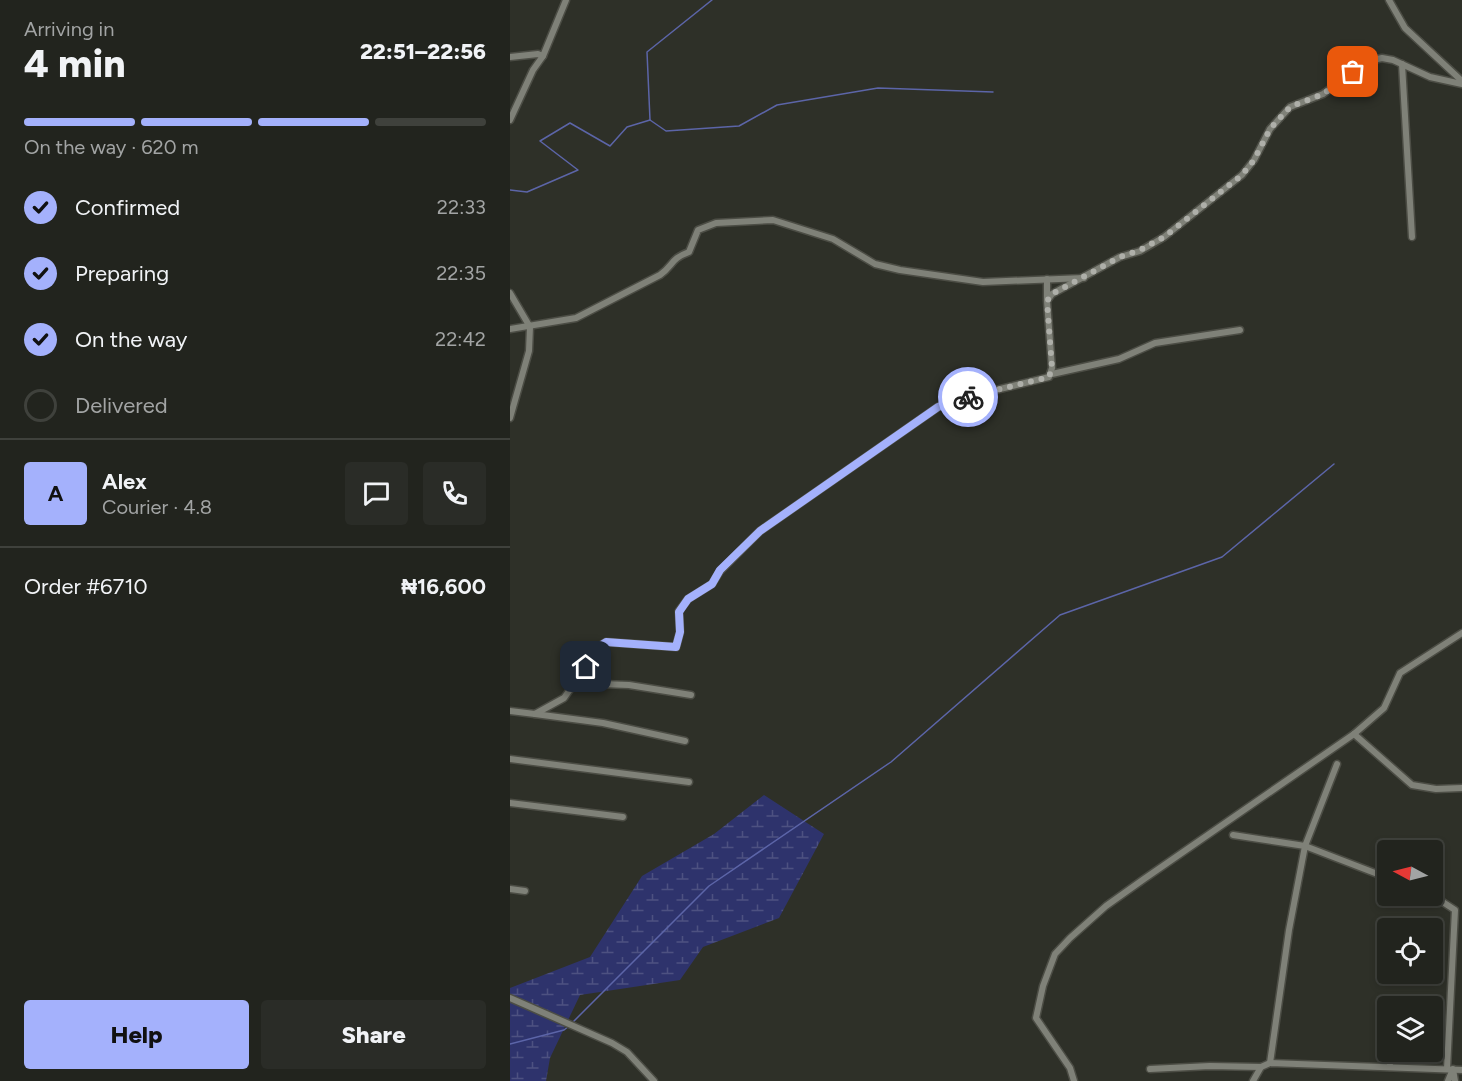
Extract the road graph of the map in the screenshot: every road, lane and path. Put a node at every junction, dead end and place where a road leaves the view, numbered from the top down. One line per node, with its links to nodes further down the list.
1 (566, 0): 3 (street)
2 (1389, 0): 6 (street)
3 (543, 56): 4 (street); 7 (street)
4 (510, 57)
5 (1402, 64): 6 (street); 8 (street); 9 (street)
6 (1462, 83)
7 (510, 120)
8 (1412, 237)
9 (1084, 278): 10 (street); 12 (street)
10 (1047, 279): 12 (street); 13 (street)
11 (510, 293): 13 (street)
12 (1047, 301): 16 (street)
13 (530, 327): 14 (street); 17 (street)
14 (510, 329)
15 (1240, 330): 16 (street)
16 (1052, 374): 19 (street)
17 (510, 418)
18 (1462, 633): 23 (street)
19 (575, 683): 20 (street); 22 (street)
20 (691, 695)
21 (510, 711): 22 (street)
22 (535, 714): 24 (street)
23 (1354, 734): 28 (street); 47 (street)
24 (685, 741)
25 (510, 759): 27 (street)
26 (1337, 764): 32 (street)
27 (689, 782)
28 (1462, 788)
29 (510, 803): 30 (street)
30 (623, 817)
31 (1233, 835): 32 (street)
32 (1305, 846): 33 (street); 40 (street)
33 (1377, 874)
34 (510, 889): 35 (street)
35 (525, 891)
36 (1443, 901): 37 (street)
37 (1459, 909): 44 (street)
38 (510, 998): 46 (street)
39 (1390, 1062): 42 (street)
40 (1270, 1063): 41 (street); 42 (street)
41 (1261, 1067): 43 (street); 48 (street)
42 (1390, 1067): 44 (street)
43 (1150, 1069)
44 (1450, 1069): 45 (street); 49 (street); 50 (street)
45 (1462, 1070)
46 (654, 1081)
47 (1074, 1081)
48 (1253, 1081)
49 (1448, 1081)
50 (1455, 1081)

